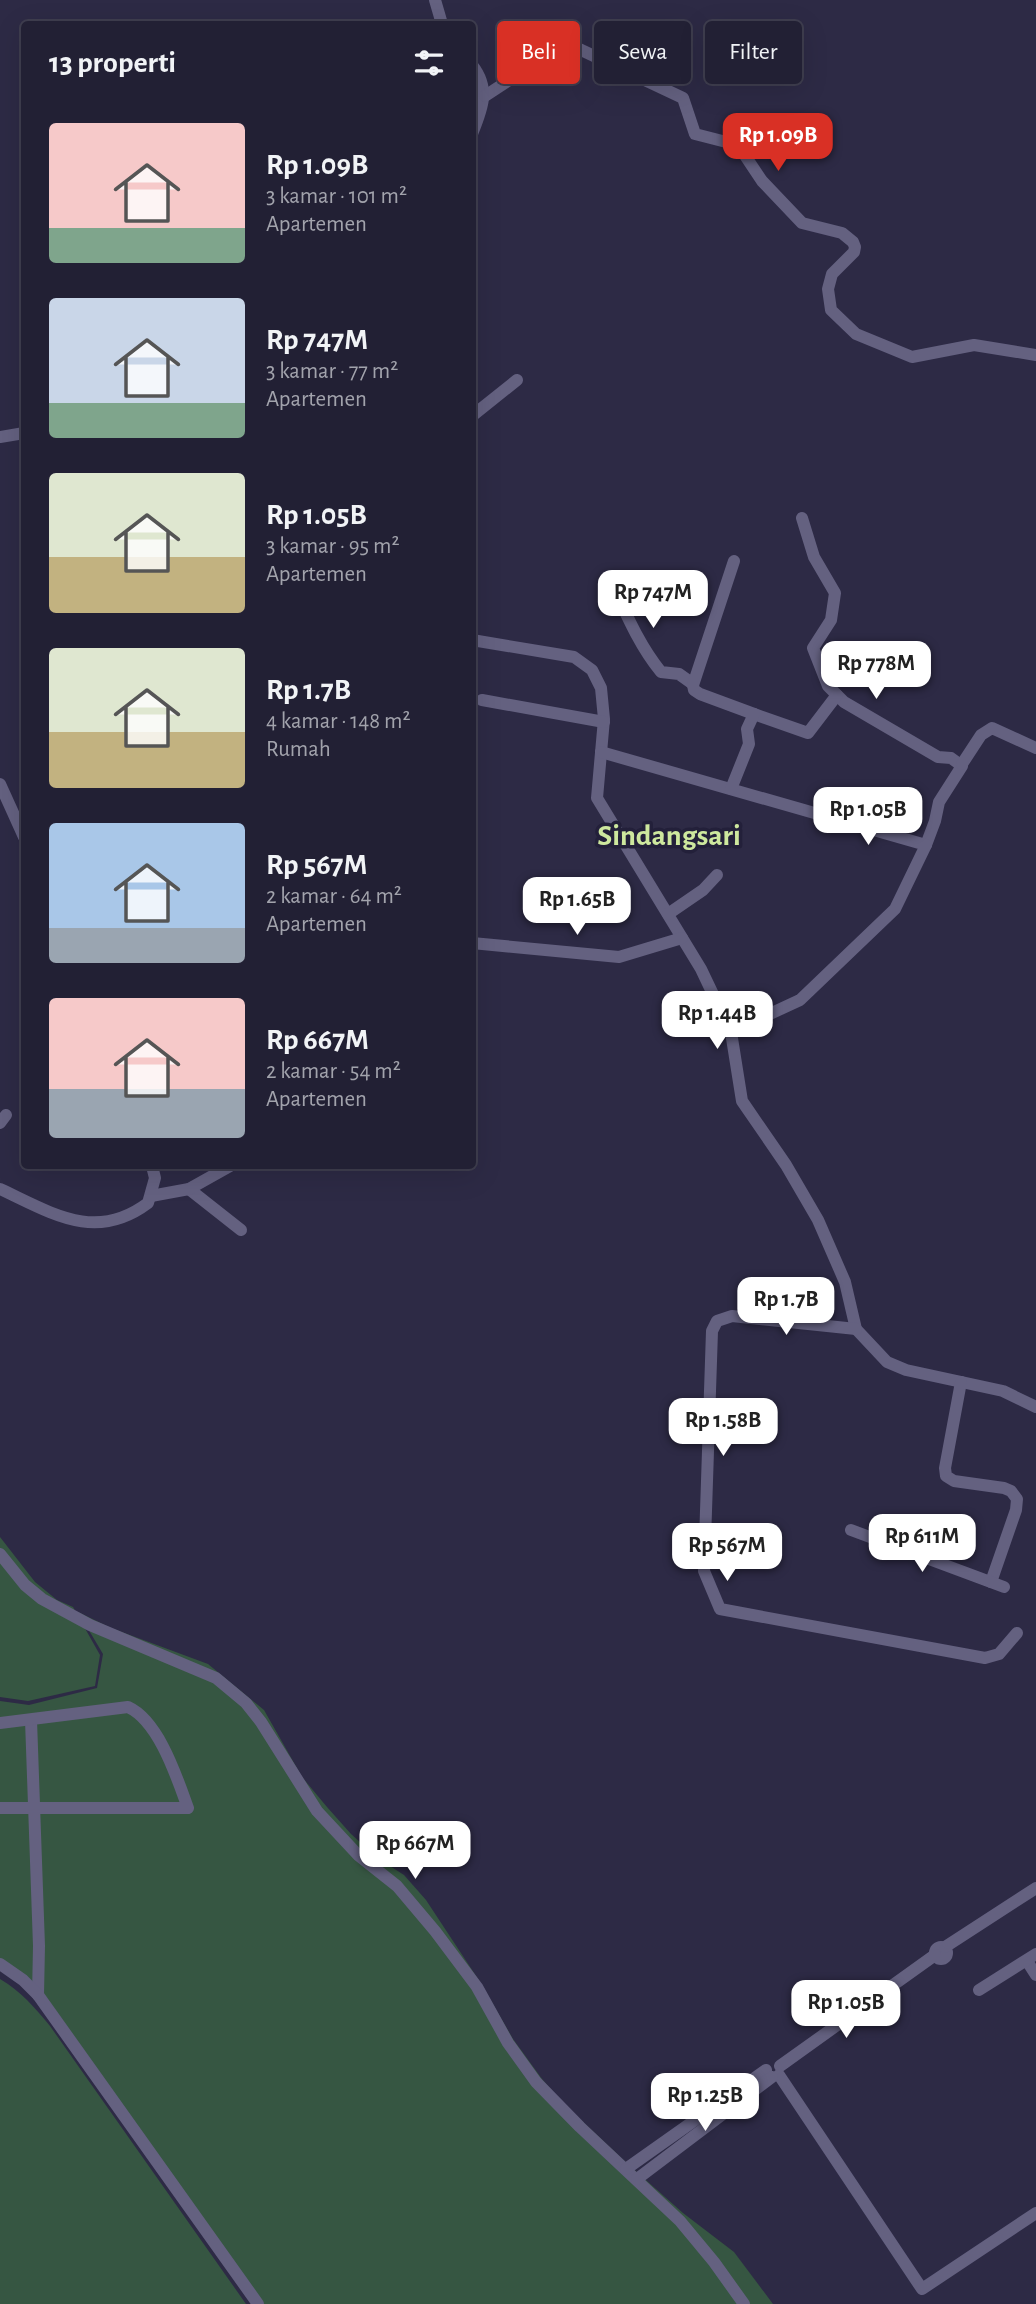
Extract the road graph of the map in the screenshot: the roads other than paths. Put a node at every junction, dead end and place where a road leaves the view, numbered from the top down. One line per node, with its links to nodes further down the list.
1 (436, 0): 2 (street)
2 (441, 21)
3 (476, 72): 4 (street)
4 (485, 96): 5 (street); 6 (street)
5 (476, 124)
6 (1036, 355)
7 (517, 380): 8 (street)
8 (476, 413)
9 (21, 434): 10 (street)
10 (0, 437)
11 (802, 518): 16 (street)
12 (734, 561): 15 (street)
13 (609, 577): 15 (street)
14 (476, 641): 19 (street)
15 (693, 684): 18 (street)
16 (837, 695): 18 (street); 22 (street)
17 (482, 700): 19 (street)
18 (754, 714): 24 (street)
19 (604, 722): 21 (street)
20 (1036, 748): 22 (street)
21 (601, 752): 24 (street); 28 (street)
22 (962, 765): 26 (street)
23 (0, 784): 25 (street)
24 (731, 789): 26 (street)
25 (21, 830)
26 (926, 845): 31 (street)
27 (717, 875): 28 (street)
28 (668, 914): 29 (street)
29 (682, 938): 30 (street); 31 (street)
30 (476, 943)
31 (731, 1032): 38 (street)
32 (153, 1169): 36 (street)
33 (225, 1169): 35 (street)
34 (0, 1189): 36 (street)
35 (189, 1189): 36 (street); 37 (street)
36 (151, 1196)
37 (241, 1230)
38 (856, 1329): 39 (street); 43 (street)
39 (961, 1382): 40 (street); 41 (street)
40 (1036, 1407)
41 (851, 1531)
42 (0, 1554): 55 (street)
43 (1017, 1633)
44 (30, 1720): 45 (street); 46 (street); 46 (street)
45 (0, 1723)
46 (35, 1807): 47 (street); 53 (street)
47 (0, 1808)
48 (1036, 1888): 54 (street)
49 (1032, 1957): 51 (street); 52 (street)
50 (0, 1964): 53 (street)
51 (1036, 1975)
52 (979, 1990)
53 (38, 1995): 58 (street)
54 (774, 2072): 55 (street); 56 (street); 57 (street)
55 (626, 2169): 56 (street)
56 (637, 2179): 59 (street)
57 (1036, 2213)
58 (258, 2304)
59 (744, 2304)

